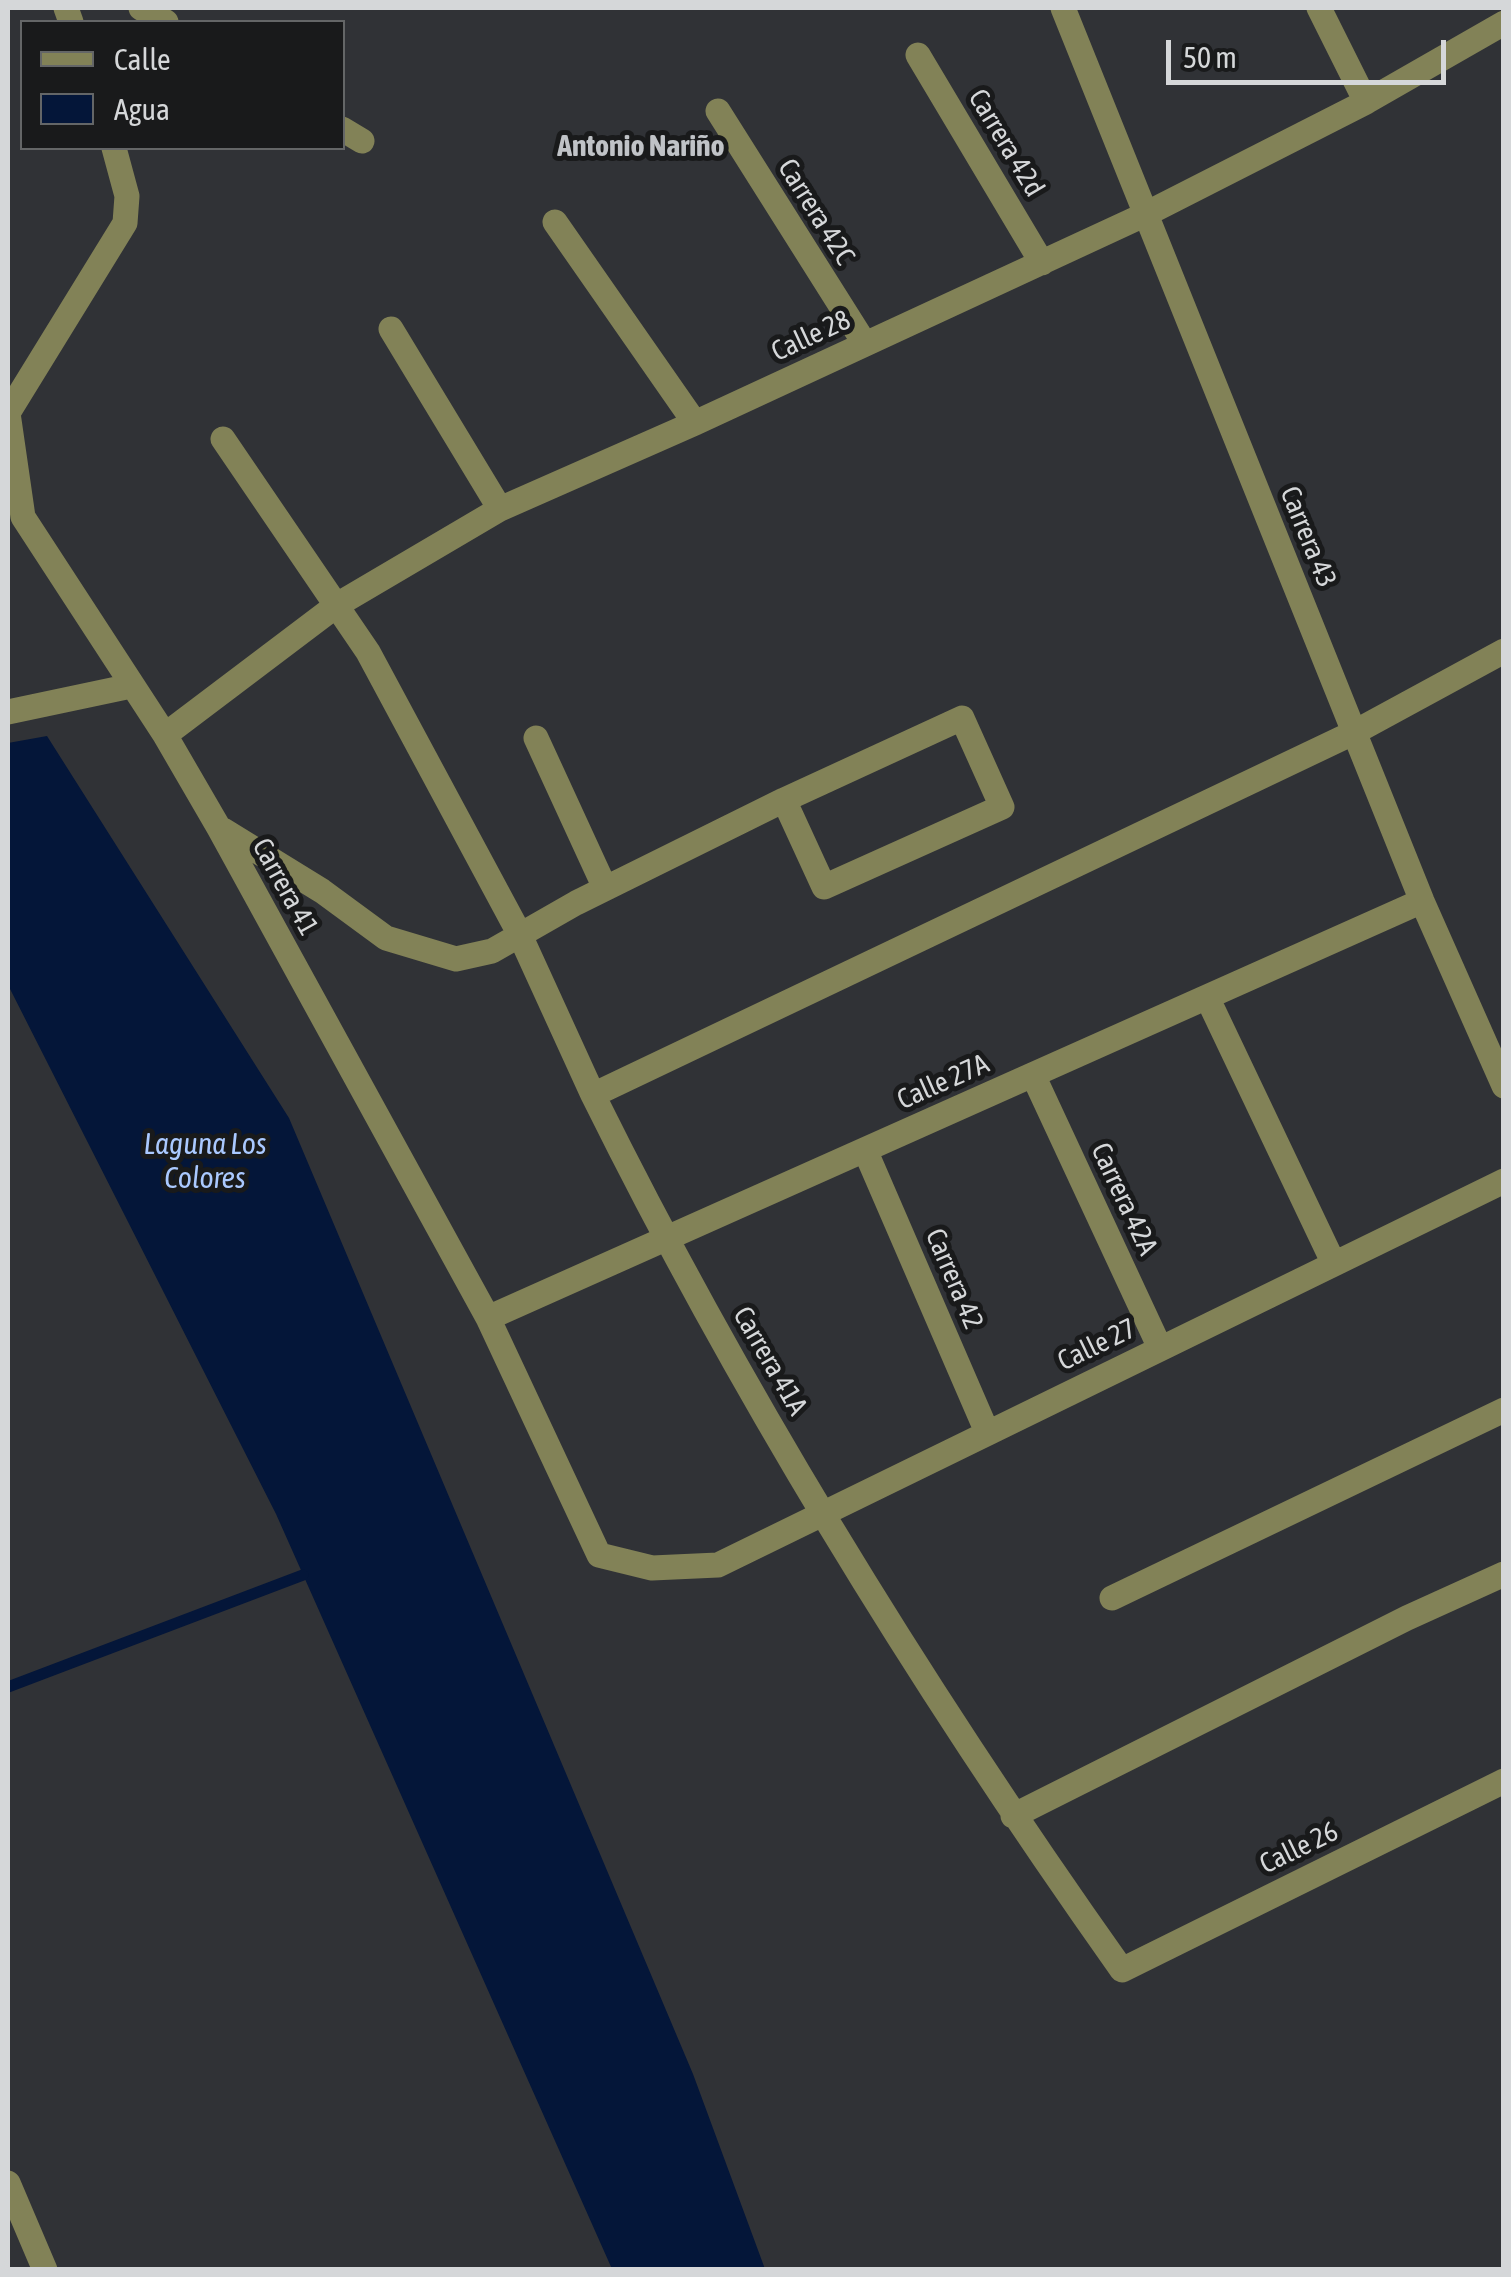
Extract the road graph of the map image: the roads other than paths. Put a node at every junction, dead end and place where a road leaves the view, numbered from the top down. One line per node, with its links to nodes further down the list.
1 (1320, 8): 5 (street)
2 (1067, 9): 8 (street, Carrera 43)
3 (1504, 24): 5 (street, Calle 28)
4 (918, 55): 10 (street, Carrera 42d)
5 (1366, 102): 8 (street, Calle 28)
6 (718, 111): 12 (street, Carrera 42C)
7 (115, 150): 16 (street, Carrera 41)
8 (1144, 215): 10 (street, Calle 28); 21 (street, Carrera 43)
9 (555, 222): 13 (street)
10 (1042, 262): 12 (street, Calle 28)
11 (392, 329): 15 (street)
12 (865, 344): 13 (street, Calle 28)
13 (695, 423): 15 (street, Calle 28)
14 (223, 439): 17 (street)
15 (500, 509): 17 (street, Calle 28)
16 (15, 519): 19 (street, Carrera 41)
17 (337, 605): 22 (street, Calle 28); 28 (street, Carrera 41A)
18 (1504, 651): 21 (street)
19 (131, 686): 20 (street); 22 (street, Carrera 41)
20 (8, 712)
21 (1355, 732): 27 (street, Carrera 43); 32 (street)
22 (165, 735): 25 (street, Carrera 41)
23 (536, 738): 26 (street)
24 (784, 800): 24 (street); 26 (street)
25 (218, 828): 28 (street); 37 (street, Carrera 41)
26 (605, 888): 28 (street)
27 (1422, 901): 29 (street, Calle 27A); 31 (street, Carrera 43)
28 (520, 933): 32 (street, Carrera 41A)
29 (1208, 997): 30 (street, Calle 27A); 36 (street)
30 (1033, 1075): 33 (street, Calle 27A); 38 (street, Carrera 42A)
31 (1504, 1086)
32 (594, 1095): 35 (street, Carrera 41A)
33 (865, 1150): 35 (street, Calle 27A); 40 (street, Carrera 42)
34 (1504, 1181): 36 (street, Calle 27)
35 (664, 1239): 37 (street, Calle 27A); 41 (street, Carrera 41A)
36 (1334, 1264): 38 (street, Calle 27)
37 (488, 1318): 42 (street, Carrera 41)
38 (1160, 1348): 40 (street, Calle 27)
39 (1504, 1410): 44 (street)
40 (988, 1432): 41 (street, Calle 27)
41 (822, 1512): 42 (street, Calle 27); 46 (street, Carrera 41A)
42 (718, 1565)
43 (1504, 1574): 46 (street)
44 (1112, 1598)
45 (1504, 1781): 47 (street, Calle 26)
46 (1013, 1816): 47 (street, Carrera 41A)
47 (1122, 1970)
48 (8, 2183): 49 (street)
49 (46, 2270)

